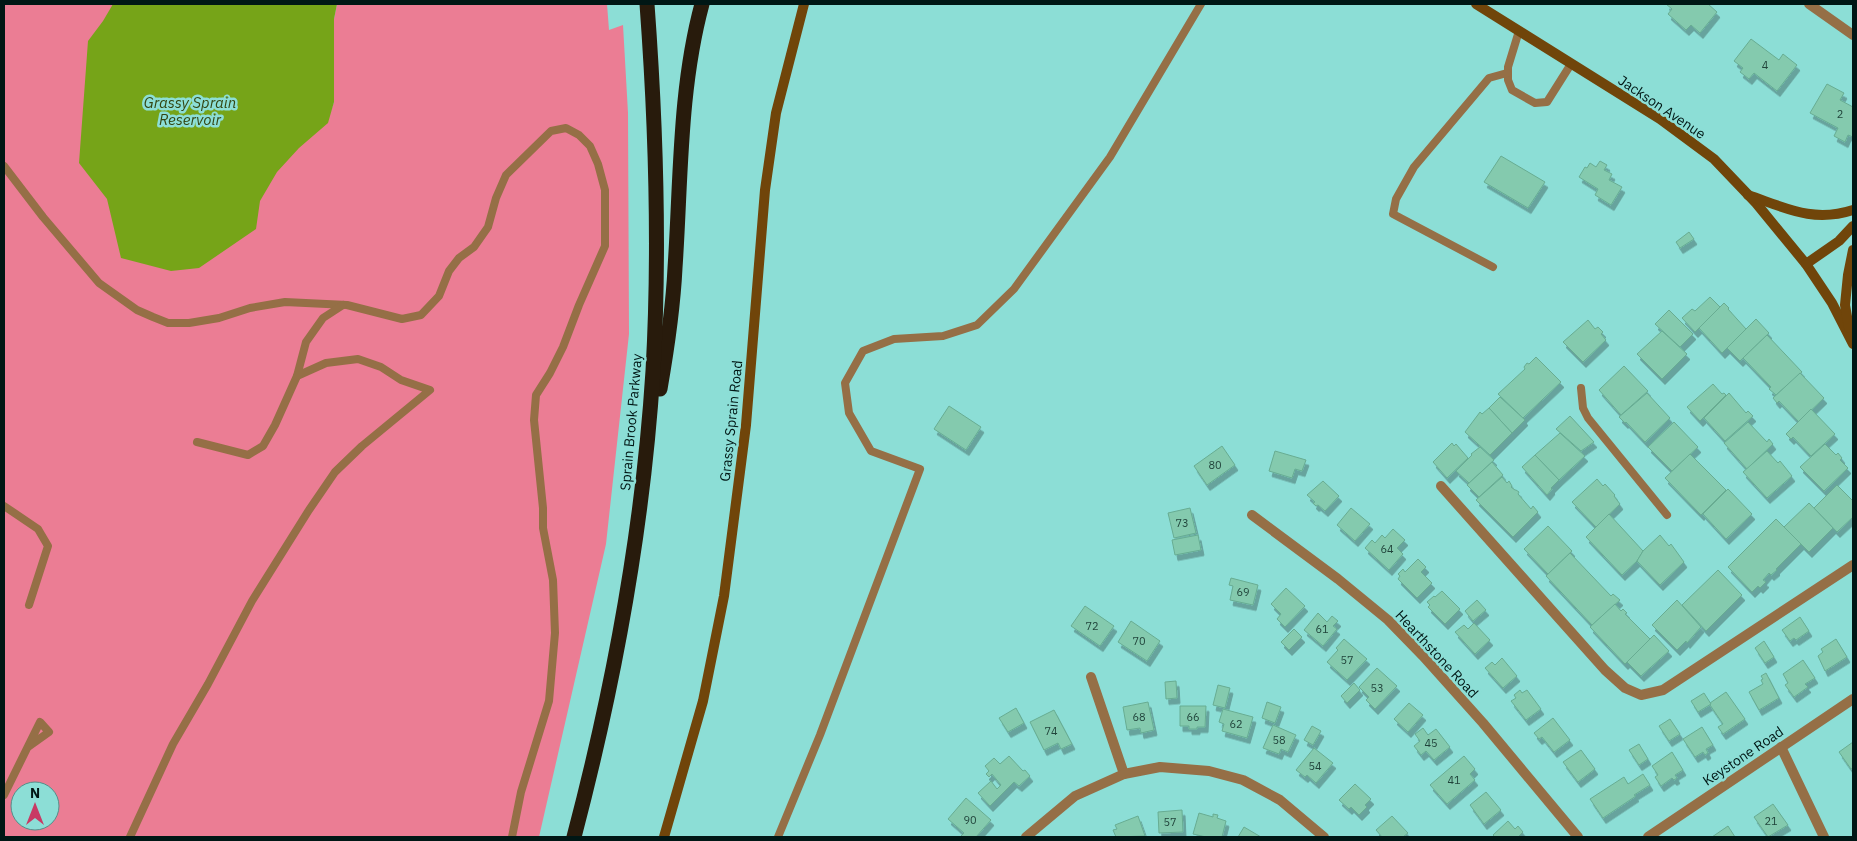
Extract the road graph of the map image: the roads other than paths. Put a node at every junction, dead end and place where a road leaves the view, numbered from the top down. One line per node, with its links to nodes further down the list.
1 (647, 4): 24 (highway, Sprain Brook Parkway)
2 (702, 4): 24 (highway)
3 (804, 4): 39 (street, Grassy Sprain Road)
4 (1201, 4): 40 (lane)
5 (1476, 4): 7 (street, Jackson Avenue)
6 (1809, 4): 8 (street)
7 (1519, 31): 9 (street, Jackson Avenue); 10 (lane)
8 (1853, 35)
9 (1571, 64): 10 (lane); 12 (street, Jackson Avenue)
10 (1507, 73): 17 (lane)
11 (4, 166): 18 (lane)
12 (1747, 194): 13 (street); 16 (street, Jackson Avenue)
13 (1853, 210)
14 (1853, 226): 16 (street)
15 (1853, 250): 19 (street)
16 (1806, 264): 19 (street, Jackson Avenue)
17 (1492, 267)
18 (343, 305): 20 (lane); 37 (lane)
19 (1852, 340)
20 (297, 376): 22 (lane); 36 (lane)
21 (1581, 388): 27 (lane)
22 (197, 442)
23 (1441, 486): 28 (street)
24 (640, 501): 38 (highway, Sprain Brook Parkway)
25 (4, 506): 29 (lane)
26 (1252, 515): 43 (street, Hearthstone Road)
27 (1667, 515)
28 (1853, 565)
29 (29, 605)
30 (1091, 677): 34 (street)
31 (1853, 699): 33 (street, Keystone Road)
32 (28, 747): 35 (lane)
33 (1781, 747): 44 (street, Keystone Road); 45 (street)
34 (1124, 774): 41 (street); 42 (street)
35 (4, 795)
36 (130, 837)
37 (512, 837)
38 (574, 837)
39 (664, 837)
40 (778, 837)
41 (1026, 837)
42 (1324, 837)
43 (1578, 837)
44 (1648, 837)
45 (1824, 837)

